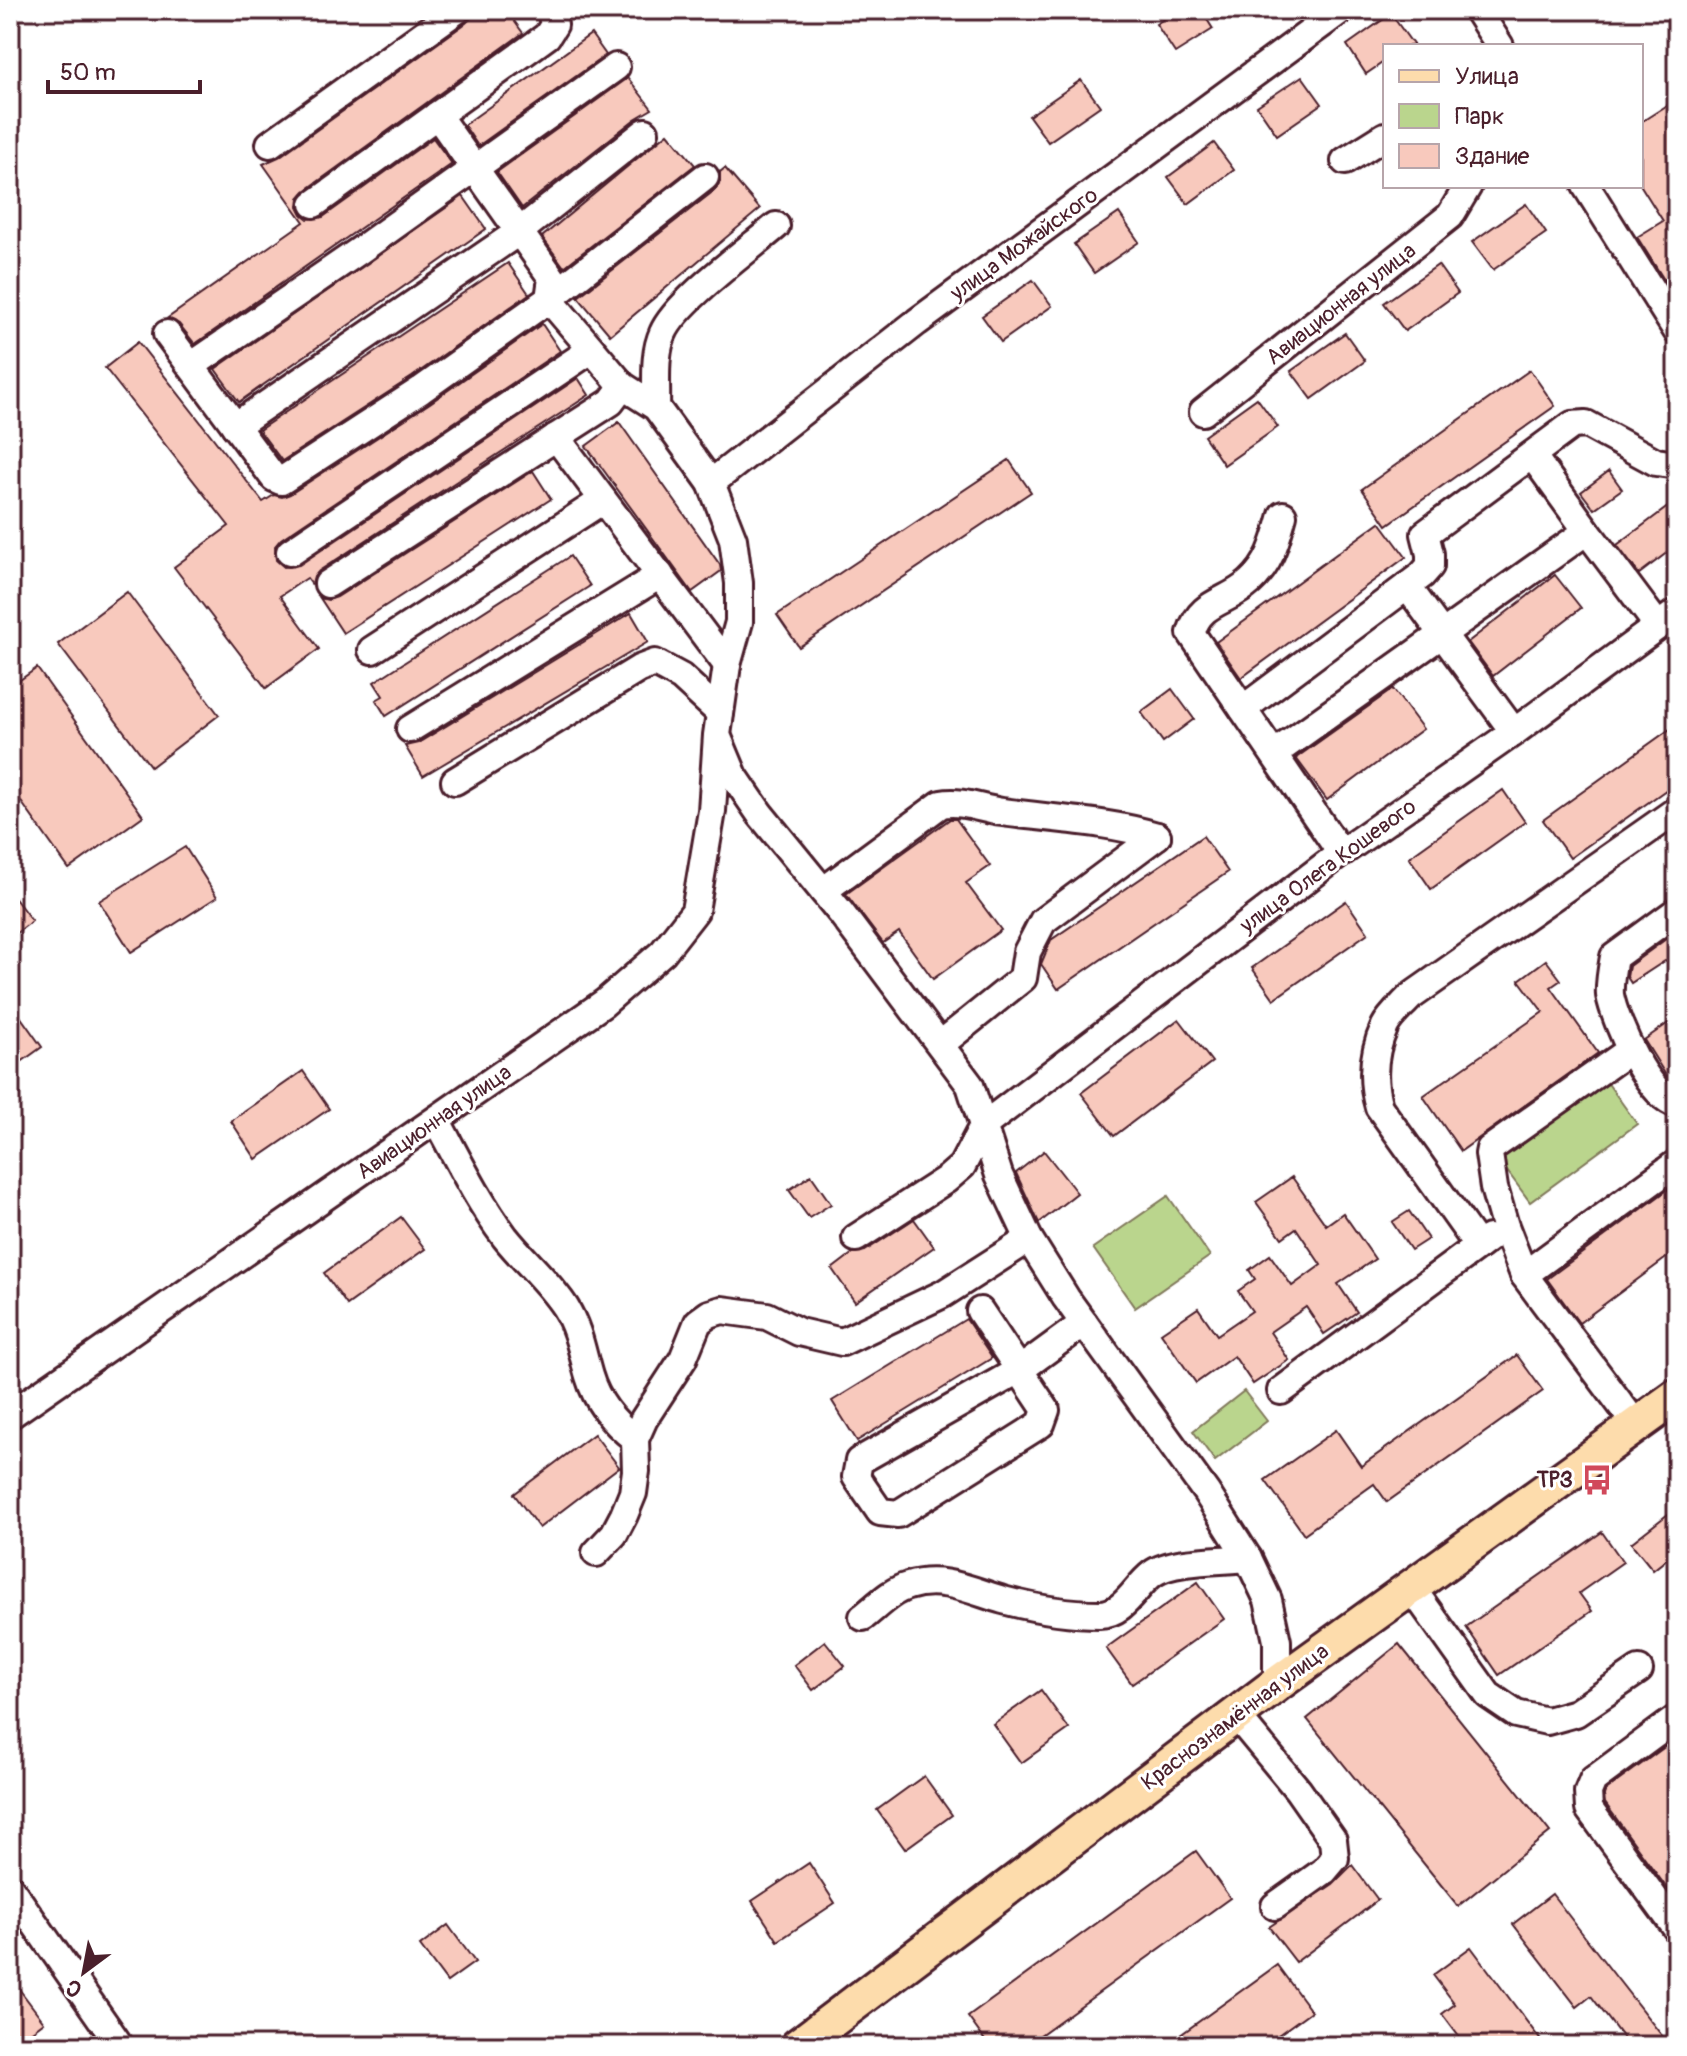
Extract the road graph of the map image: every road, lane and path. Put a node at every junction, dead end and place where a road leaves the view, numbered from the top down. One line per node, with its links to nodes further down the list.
1 (457, 10): 10 (street)
2 (551, 10): 7 (street)
3 (1341, 10): 31 (street, улица Можайского)
4 (1477, 10): 5 (street)
5 (1499, 44)
6 (616, 67): 12 (street)
7 (437, 115): 12 (street); 16 (street)
8 (645, 132): 18 (street)
9 (1383, 137): 11 (street)
10 (270, 144)
11 (1345, 161)
12 (474, 167): 18 (street); 23 (street)
13 (705, 177): 19 (street)
14 (1467, 188): 26 (street, Авиационная улица)
15 (1587, 188): 20 (street)
16 (314, 204)
17 (776, 226): 25 (street)
18 (520, 231): 19 (street); 27 (street)
19 (549, 299): 22 (street); 27 (street)
20 (1677, 331)
21 (167, 334): 23 (street)
22 (591, 350): 24 (street); 35 (street)
23 (191, 366): 27 (street)
24 (623, 386): 25 (street); 28 (street)
25 (656, 407): 31 (street, Авиационная улица)
26 (1203, 412)
27 (235, 426)
28 (556, 437): 32 (street); 37 (street)
29 (1532, 455): 30 (street); 34 (street); 38 (street)
30 (1677, 465)
31 (711, 483): 42 (street, Авиационная улица)
32 (603, 500): 36 (street); 41 (street)
33 (1283, 515): 43 (street)
34 (1587, 531): 39 (street); 40 (street)
35 (290, 552)
36 (660, 575): 42 (street); 45 (street)
37 (328, 584)
38 (1407, 586): 40 (street); 43 (street)
39 (1668, 619): 46 (street, улица Олега Кошевого)
40 (1442, 634): 46 (street); 47 (street)
41 (372, 650)
42 (727, 665): 44 (street, Авиационная улица)
43 (1243, 709): 47 (street)
44 (718, 724): 48 (street); 51 (street); 56 (street, Авиационная улица)
45 (410, 729)
46 (1514, 732): 50 (street, улица Олега Кошевого)
47 (1275, 753): 50 (street)
48 (455, 781)
49 (1677, 810): 62 (street)
50 (1341, 853): 57 (street, улица Олега Кошевого)
51 (823, 891): 53 (street); 53 (street)
52 (1677, 911): 54 (street)
53 (941, 1044): 57 (street)
54 (1630, 1050): 55 (street); 59 (street)
55 (1677, 1104)
56 (437, 1121): 69 (street, Авиационная улица); 71 (street)
57 (983, 1126): 60 (street); 61 (street)
58 (1677, 1163): 63 (street)
59 (1505, 1226): 62 (street); 63 (street)
60 (856, 1238)
61 (1029, 1239): 65 (street); 71 (street)
62 (1478, 1246): 67 (street)
63 (1524, 1275): 70 (street)
64 (980, 1311): 66 (street)
65 (1084, 1323): 66 (street); 73 (street)
66 (1021, 1369): 66 (street)
67 (1281, 1391)
68 (1677, 1396): 70 (main road, Краснознамённая улица)
69 (10, 1415)
70 (1636, 1425): 74 (main road, Краснознамённая улица)
71 (635, 1439): 72 (street)
72 (596, 1553)
73 (1248, 1558): 75 (street); 77 (street)
74 (1411, 1587): 76 (street); 77 (main road, Краснознамённая улица)
75 (863, 1617)
76 (1639, 1670)
77 (1277, 1684): 78 (main road, Краснознамённая улица)
78 (1236, 1715): 81 (street); 83 (main road, Краснознамённая улица)
79 (1677, 1718): 82 (street)
80 (10, 1888): 84 (street)
81 (1275, 1906)
82 (1677, 1929)
83 (801, 2045)
84 (120, 2046)

